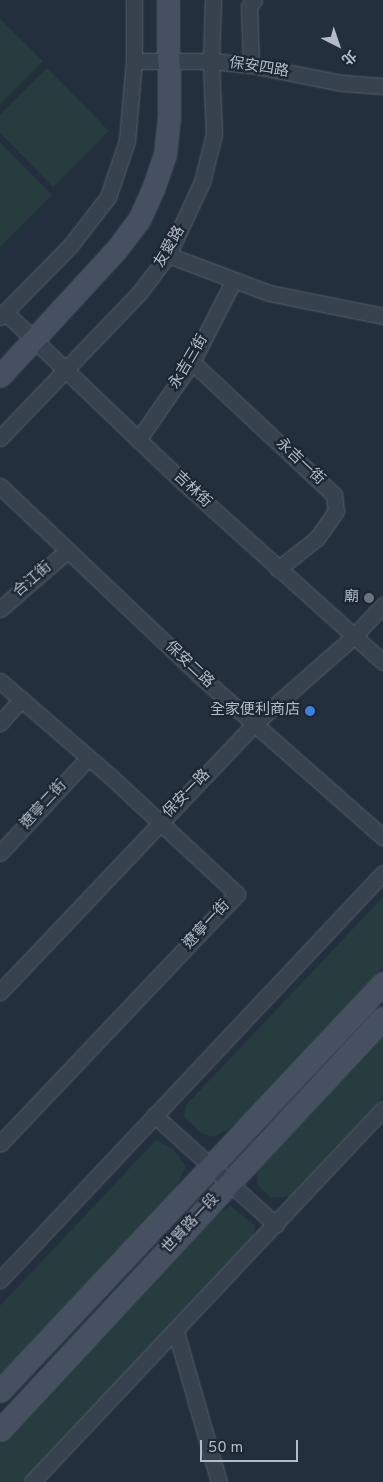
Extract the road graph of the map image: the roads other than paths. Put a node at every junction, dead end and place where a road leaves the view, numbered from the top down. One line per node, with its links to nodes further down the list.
1 (134, 0): 5 (street)
2 (168, 0): 6 (street)
3 (213, 0): 7 (street, 友愛路)
4 (254, 0): 8 (street)
5 (134, 61): 6 (street, 保安四路); 12 (street)
6 (169, 61): 7 (street, 保安四路); 14 (street)
7 (211, 62): 8 (street, 保安四路); 10 (street, 友愛路)
8 (251, 65): 9 (street, 保安四路)
9 (382, 82)
10 (168, 255): 11 (street); 16 (street, 友愛路)
11 (234, 280): 13 (street); 15 (street, 永吉三街)
12 (3, 314): 14 (street, 吉林街)
13 (383, 316)
14 (36, 341): 16 (street, 吉林街); 17 (street)
15 (192, 362): 19 (street, 永吉三街); 22 (street, 永吉一街)
16 (65, 369): 18 (street, 友愛路); 19 (street, 吉林街)
17 (0, 376)
18 (0, 438)
19 (138, 440): 22 (street, 吉林街)
20 (0, 486): 21 (street, 保安二路)
21 (67, 551): 24 (street, 合江街); 30 (street, 保安二路)
22 (278, 569): 25 (street, 吉林街)
23 (383, 605): 25 (street, 保安一路)
24 (0, 609)
25 (353, 636): 26 (street, 吉林街); 30 (street, 保安一路)
26 (383, 662)
27 (0, 681): 28 (street, 遼寧一街)
28 (21, 700): 29 (street); 31 (street, 遼寧一街)
29 (0, 724)
30 (254, 724): 32 (street, 保安一路); 33 (street, 保安二路)
31 (88, 758): 32 (street, 遼寧一街); 34 (street, 遼寧二街)
32 (159, 822): 37 (street, 保安一路); 41 (street, 遼寧一街)
33 (383, 837)
34 (0, 853)
35 (383, 873): 40 (street)
36 (383, 983): 42 (street, 世賢路一段)
37 (0, 992)
38 (383, 1018): 43 (street, 世賢路一段)
39 (383, 1110): 44 (street)
40 (154, 1116): 42 (street); 45 (street)
41 (0, 1144)
42 (211, 1166): 43 (street); 47 (street, 世賢路一段)
43 (230, 1183): 44 (street); 48 (street, 世賢路一段)
44 (276, 1225): 46 (street)
45 (0, 1280)
46 (176, 1332): 49 (street); 50 (street)
47 (0, 1390)
48 (0, 1430)
49 (32, 1482)
50 (219, 1482)

